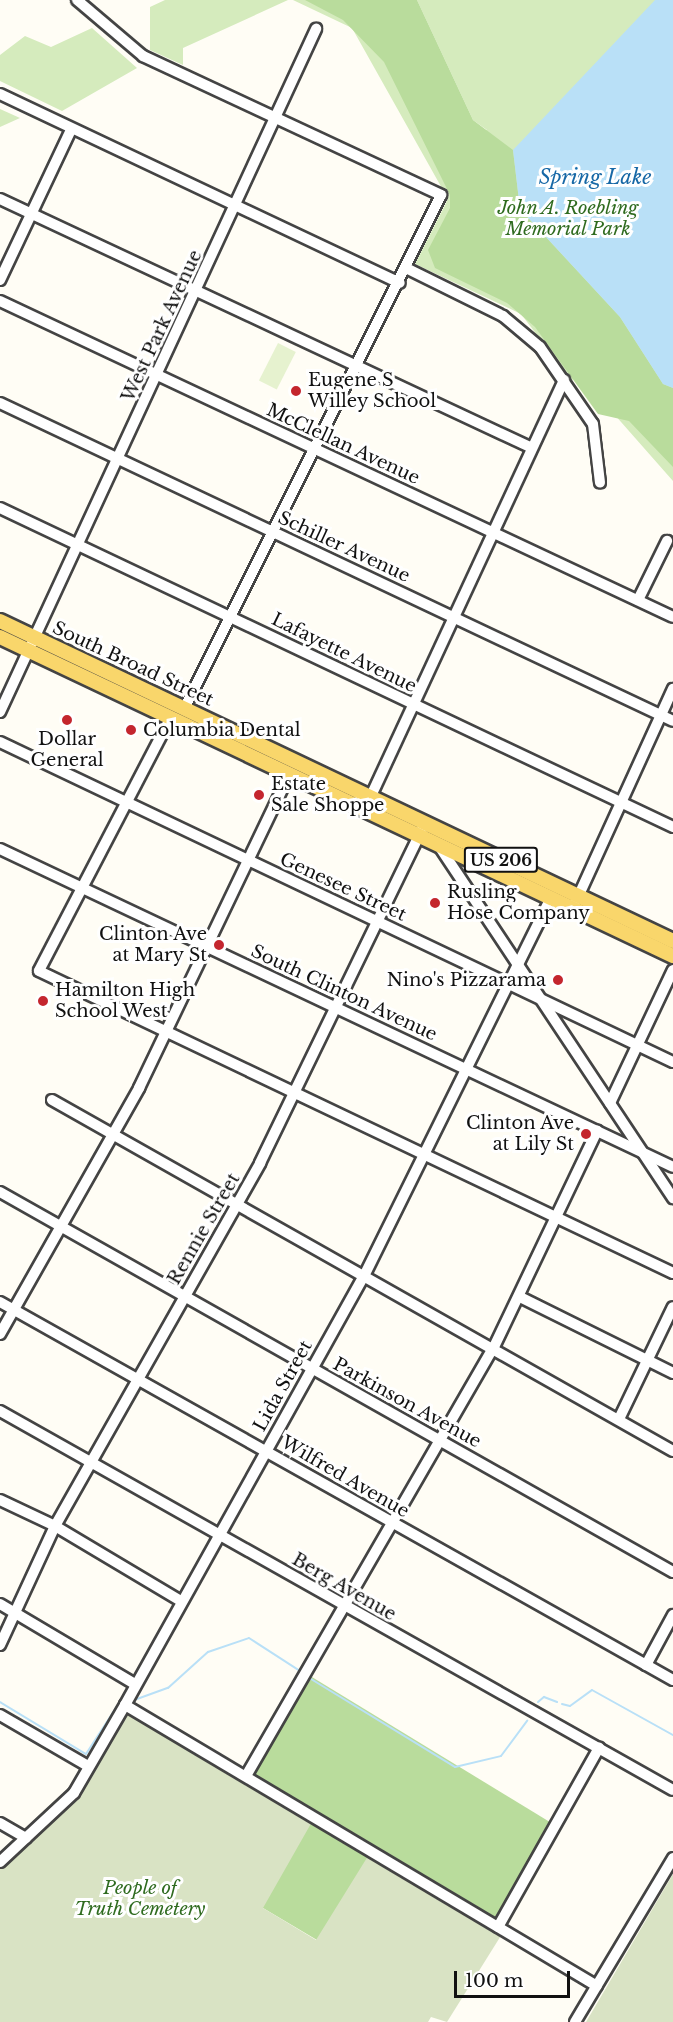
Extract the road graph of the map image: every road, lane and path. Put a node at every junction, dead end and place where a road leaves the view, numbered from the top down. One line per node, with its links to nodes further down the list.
1 (77, 0): 4 (street)
2 (316, 29): 4 (street, West Park Avenue)
3 (0, 94): 5 (street)
4 (274, 118): 7 (street, West Park Avenue); 9 (street)
5 (70, 129): 7 (street); 8 (street)
6 (0, 199): 8 (street)
7 (236, 206): 11 (street); 12 (street, West Park Avenue)
8 (31, 213): 10 (street); 12 (street)
9 (408, 269): 11 (street); 16 (street)
10 (0, 280)
11 (400, 283): 14 (street)
12 (196, 293): 14 (street); 15 (street, West Park Avenue)
13 (0, 301): 15 (street, McClellan Avenue)
14 (357, 368): 18 (street); 19 (street)
15 (156, 374): 19 (street, McClellan Avenue); 20 (street, West Park Avenue)
16 (564, 380): 18 (street); 21 (street)
17 (0, 403): 20 (street, Schiller Avenue)
18 (532, 448): 24 (street)
19 (314, 449): 23 (street); 24 (street, McClellan Avenue)
20 (118, 459): 23 (street, Schiller Avenue); 26 (street, West Park Avenue)
21 (600, 483)
22 (0, 508): 26 (street, Lafayette Avenue)
23 (273, 532): 28 (street); 30 (street, Schiller Avenue)
24 (495, 533): 27 (street, McClellan Avenue); 30 (street)
25 (667, 541): 27 (street)
26 (79, 545): 28 (street, Lafayette Avenue); 33 (street, West Park Avenue)
27 (638, 600): 29 (street, McClellan Avenue)
28 (229, 616): 35 (street, Lafayette Avenue); 36 (street)
29 (673, 617)
30 (454, 618): 35 (street); 38 (street, Schiller Avenue)
31 (0, 621): 33 (main road, South Broad Street / US 206)
32 (0, 637): 33 (main road, South Broad Street / US 206)
33 (31, 644): 36 (main road, South Broad Street / US 206); 37 (street, West Park Avenue); 39 (main road, South Broad Street / US 206)
34 (673, 689): 38 (street)
35 (414, 705): 43 (street); 45 (street, Lafayette Avenue)
36 (184, 709): 43 (main road, South Broad Street / US 206)
37 (0, 712)
38 (660, 715): 40 (street, Schiller Avenue); 45 (street)
39 (171, 717): 42 (main road, South Broad Street / US 206); 44 (street)
40 (673, 721)
41 (0, 742): 44 (street, Genesee Street)
42 (290, 773): 46 (main road, South Broad Street / US 206); 51 (street)
43 (370, 798): 46 (main road, South Broad Street / US 206)
44 (126, 803): 51 (street, Genesee Street); 52 (street)
45 (623, 803): 47 (street, Lafayette Avenue); 54 (street)
46 (401, 819): 48 (main road, South Broad Street / US 206)
47 (673, 827)
48 (422, 829): 49 (main road, South Broad Street / US 206); 54 (main road, South Broad Street / US 206); 55 (street, Rennie Street)
49 (436, 843): 53 (main road, South Broad Street / US 206); 59 (street)
50 (0, 849): 52 (street, South Clinton Avenue)
51 (249, 861): 55 (street, Genesee Street); 57 (street)
52 (82, 888): 57 (street, South Clinton Avenue); 64 (street)
53 (551, 897): 54 (main road, South Broad Street / US 206); 59 (street, Lida Street)
54 (576, 902): 56 (main road, South Broad Street / US 206); 58 (main road, South Broad Street / US 206)
55 (380, 923): 61 (street, Genesee Street); 63 (street, Rennie Street)
56 (673, 941)
57 (207, 947): 63 (street, South Clinton Avenue); 64 (street)
58 (673, 956)
59 (518, 965): 61 (street, Lida Street); 62 (street)
60 (673, 970): 65 (street)
61 (509, 983): 62 (street, Genesee Street); 67 (street, Lida Street)
62 (540, 999): 65 (street, Genesee Street); 70 (street)
63 (335, 1007): 67 (street, South Clinton Avenue); 68 (street, Rennie Street)
64 (166, 1030): 68 (street); 72 (street)
65 (637, 1045): 66 (street, Genesee Street); 70 (street)
66 (673, 1062)
67 (466, 1069): 71 (street, South Clinton Avenue); 74 (street, Lida Street)
68 (294, 1092): 74 (street); 78 (street, Rennie Street)
69 (52, 1100): 72 (street)
70 (610, 1103): 73 (street)
71 (597, 1131): 73 (street, South Clinton Avenue); 79 (street)
72 (112, 1134): 78 (street); 80 (street)
73 (642, 1153): 75 (street, South Clinton Avenue); 77 (street)
74 (424, 1155): 79 (street); 82 (street, Lida Street)
75 (673, 1167)
76 (0, 1192): 80 (street, Parkinson Avenue)
77 (673, 1198)
78 (237, 1204): 82 (street); 83 (street, Rennie Street)
79 (555, 1217): 81 (street); 84 (street)
80 (61, 1227): 83 (street, Parkinson Avenue); 87 (street)
81 (673, 1273)
82 (364, 1276): 89 (street); 91 (street, Lida Street)
83 (185, 1296): 91 (street, Parkinson Avenue); 93 (street, Rennie Street)
84 (520, 1298): 89 (street); 90 (street)
85 (0, 1302): 87 (street, Wilfred Avenue)
86 (673, 1307): 90 (street)
87 (14, 1310): 88 (street); 93 (street, Wilfred Avenue)
88 (0, 1334)
89 (492, 1348): 95 (street); 96 (street)
90 (650, 1362): 92 (street); 95 (street)
91 (312, 1368): 96 (street, Parkinson Avenue); 97 (street, Lida Street)
92 (673, 1373)
93 (137, 1379): 97 (street, Wilfred Avenue); 99 (street, Rennie Street)
94 (0, 1411): 99 (street, Berg Avenue)
95 (619, 1419): 98 (street)
96 (441, 1440): 101 (street); 104 (street, Parkinson Avenue)
97 (266, 1451): 101 (street, Wilfred Avenue); 103 (street, Lida Street)
98 (673, 1451)
99 (91, 1461): 102 (street, Rennie Street); 103 (street, Berg Avenue)
100 (0, 1500): 102 (street)
101 (394, 1524): 107 (street); 111 (street, Wilfred Avenue)
102 (56, 1526): 105 (street); 108 (street, Rennie Street)
103 (219, 1534): 105 (street, Lida Street); 107 (street, Berg Avenue)
104 (673, 1572)
105 (181, 1602): 113 (street, Lida Street)
106 (0, 1604): 108 (street)
107 (347, 1608): 116 (street, Berg Avenue); 118 (street)
108 (16, 1611): 110 (street, Rennie Street); 113 (street)
109 (673, 1615): 111 (street)
110 (0, 1645)
111 (646, 1665): 112 (street, Wilfred Avenue)
112 (673, 1680)
113 (135, 1684): 114 (street, Lida Street)
114 (125, 1705): 117 (street, Lida Street); 118 (street)
115 (0, 1715): 117 (street)
116 (599, 1748): 119 (street, Berg Avenue); 124 (street)
117 (88, 1766): 121 (street, Lida Street)
118 (246, 1776): 124 (street)
119 (673, 1790)
120 (0, 1822): 121 (street)
121 (26, 1838): 123 (street, Lida Street)
122 (673, 1858): 125 (street)
123 (0, 1863)
124 (498, 1927): 125 (street)
125 (597, 1986): 126 (street)
126 (575, 2022)

